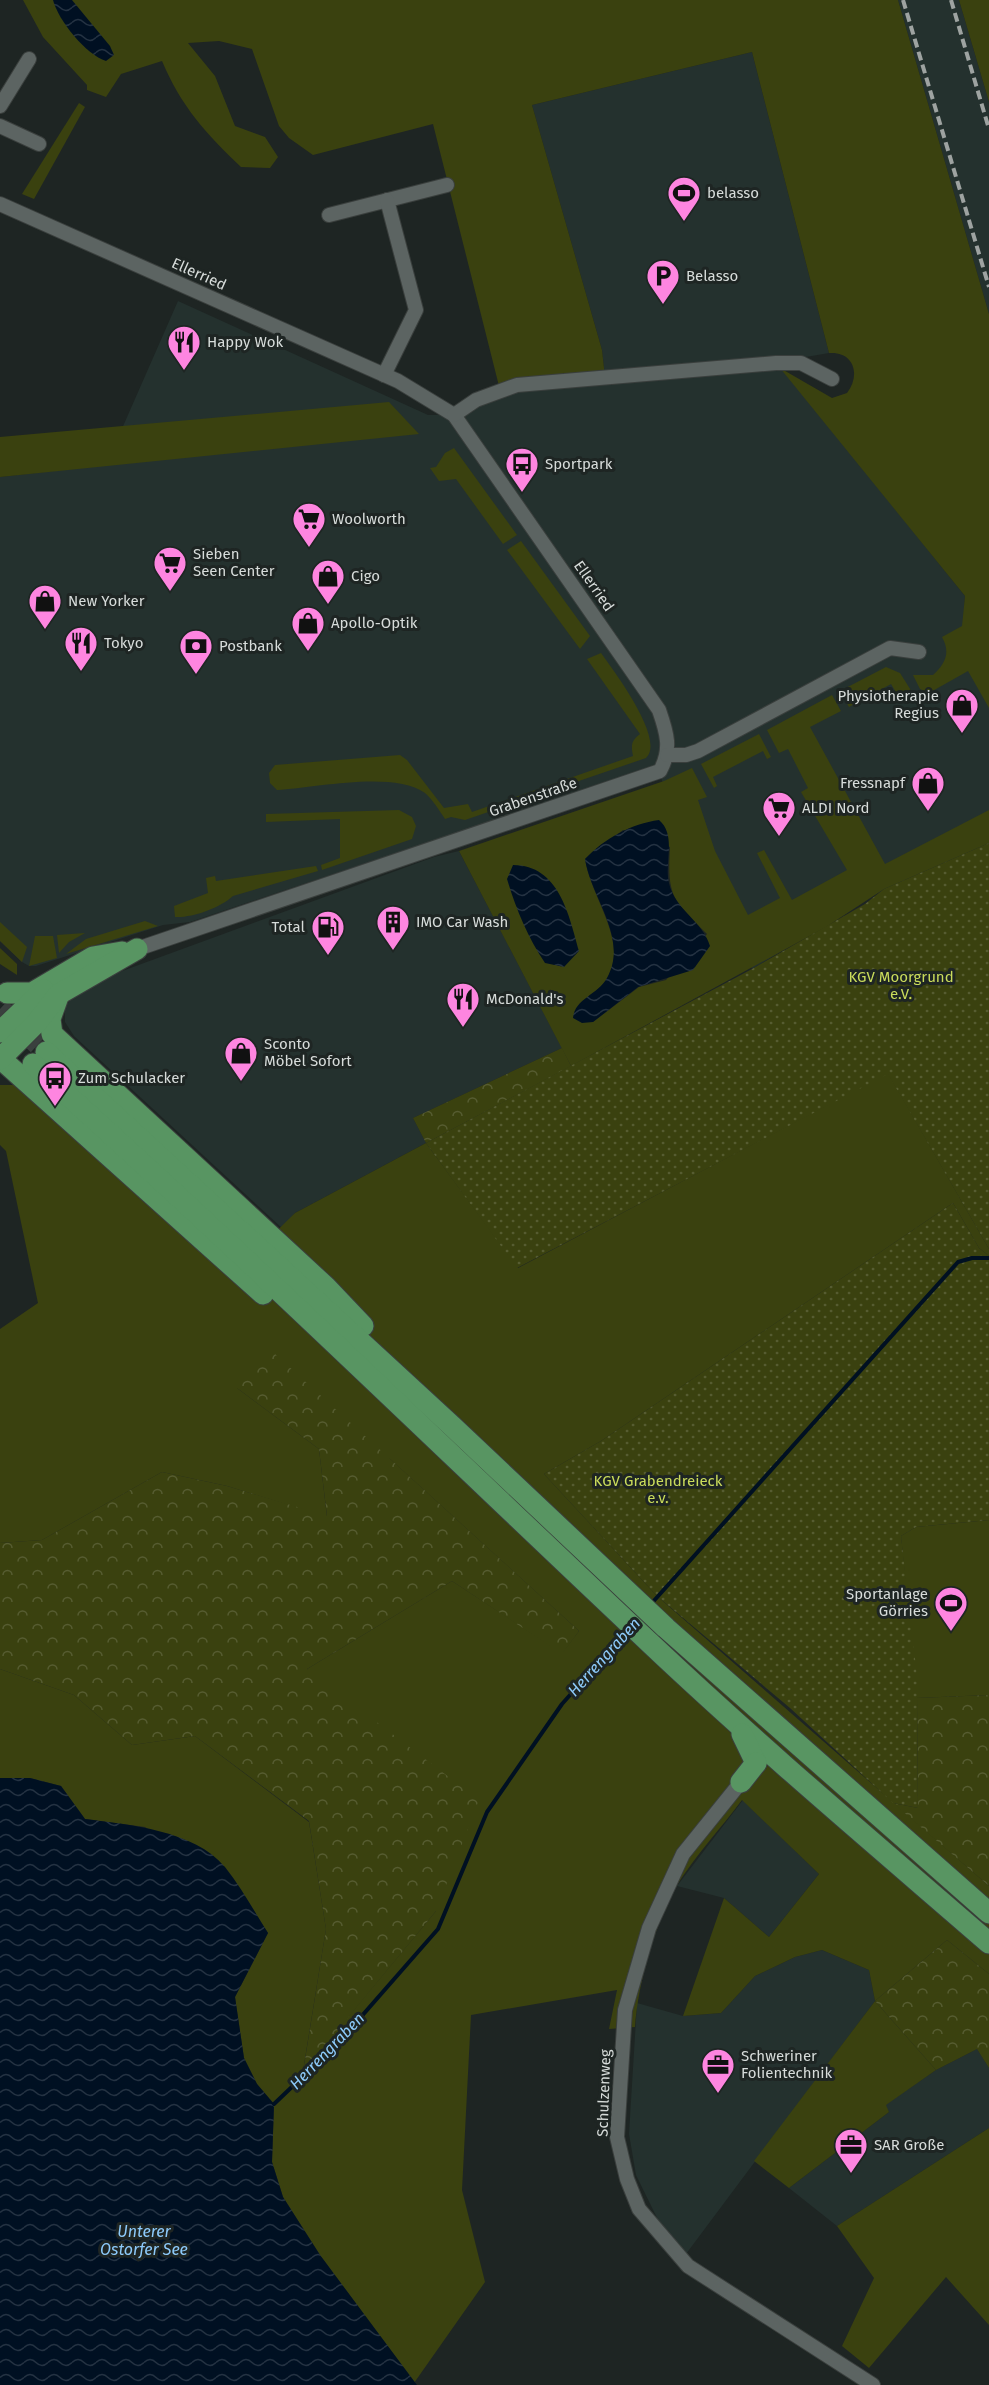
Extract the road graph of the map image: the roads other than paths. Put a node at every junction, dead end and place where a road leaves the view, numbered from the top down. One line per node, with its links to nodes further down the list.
1 (29, 59): 2 (street)
2 (0, 106)
3 (0, 126): 4 (street)
4 (39, 144)
5 (447, 185): 6 (street)
6 (387, 200): 8 (street); 9 (street)
7 (0, 204): 9 (street, Ellerried)
8 (329, 215)
9 (384, 375): 11 (street, Ellerried)
10 (832, 379): 11 (street)
11 (454, 415): 13 (street, Ellerried)
12 (919, 652): 13 (street)
13 (667, 755): 14 (street, Grabenstraße)
14 (136, 949): 16 (highway)
15 (4, 990): 16 (highway); 17 (highway)
16 (54, 990): 17 (highway); 17 (highway)
17 (17, 1044): 18 (highway); 18 (highway)
18 (549, 1532): 19 (highway)
19 (627, 1606): 20 (highway); 24 (highway)
20 (682, 1674): 21 (highway); 22 (highway)
21 (756, 1763): 22 (highway); 23 (highway)
22 (787, 1768): 25 (highway)
23 (741, 1782): 26 (street, Schulzenweg)
24 (989, 1913)
25 (989, 1943)
26 (873, 2385)

